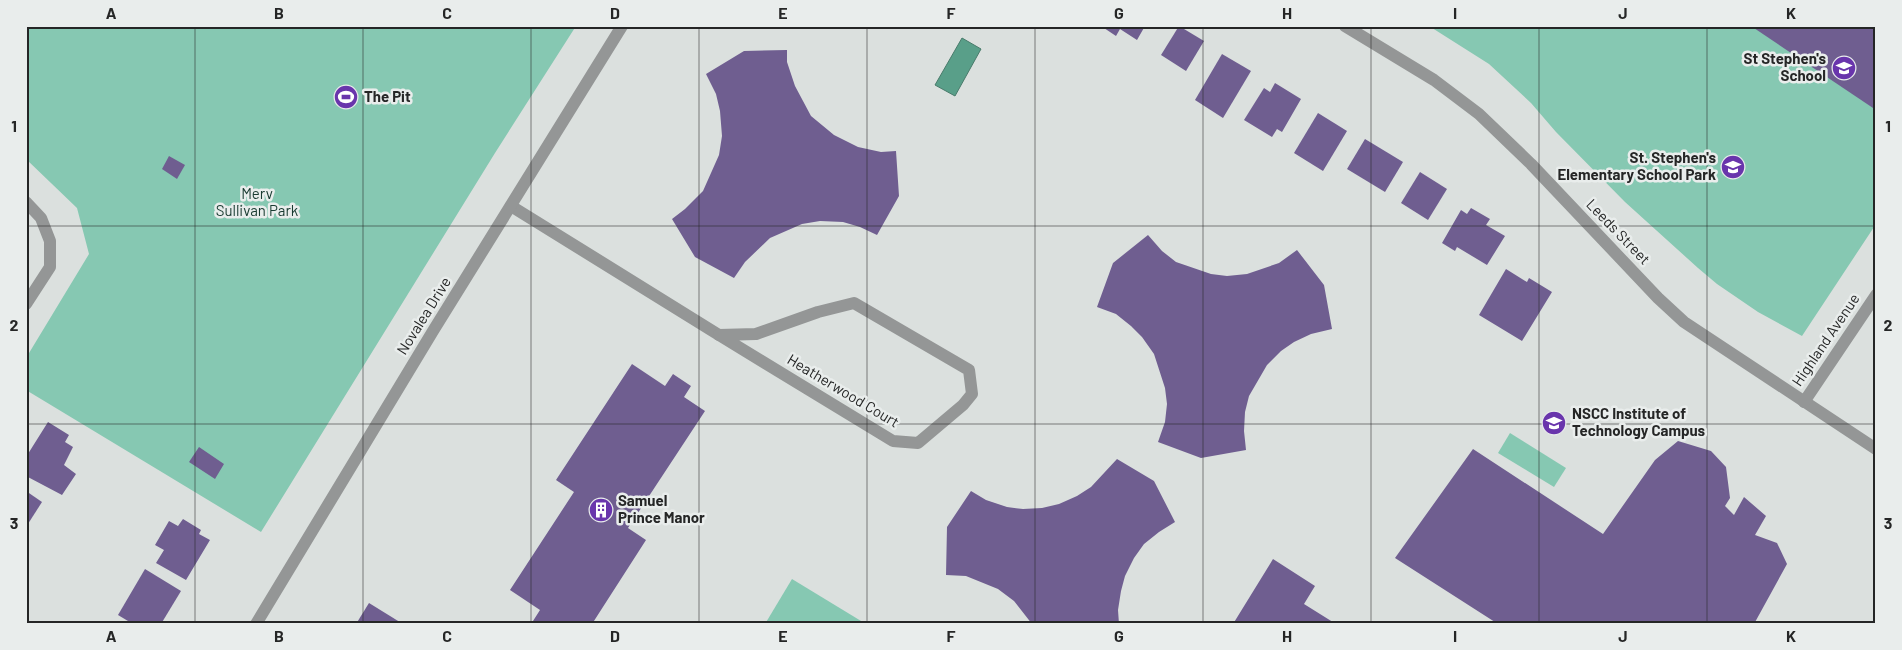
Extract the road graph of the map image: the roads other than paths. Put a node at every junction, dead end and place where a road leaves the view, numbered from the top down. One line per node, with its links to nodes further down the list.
1 (622, 26): 4 (street, Novalea Drive)
2 (1345, 26): 8 (street, Leeds Street)
3 (26, 202): 6 (street)
4 (511, 206): 7 (street, Heatherwood Court); 10 (street, Novalea Drive)
5 (1876, 295): 8 (street, Highland Avenue)
6 (26, 304)
7 (719, 335): 7 (street, Heatherwood Court)
8 (1804, 402): 9 (street, Leeds Street)
9 (1876, 449)
10 (256, 624)

